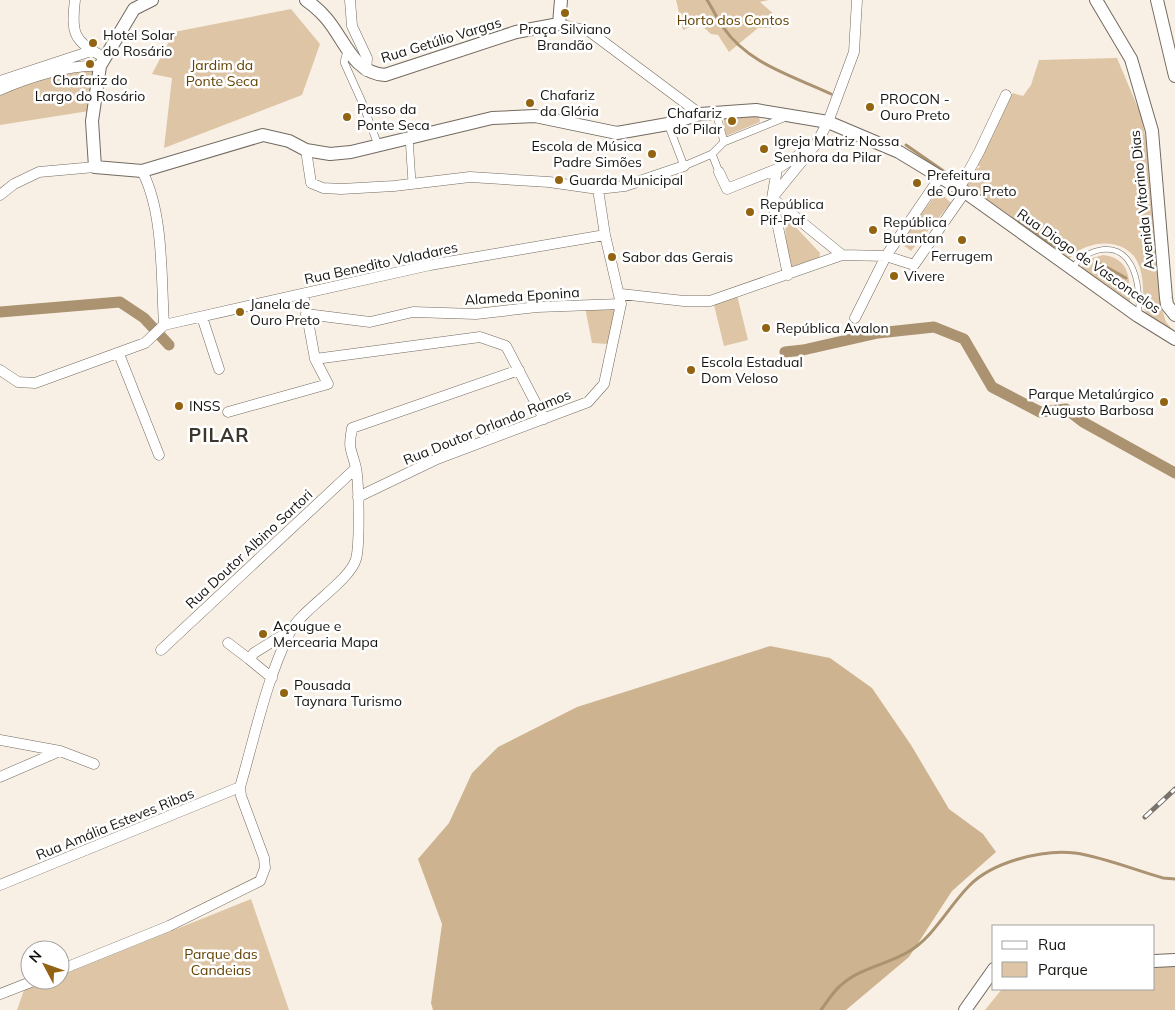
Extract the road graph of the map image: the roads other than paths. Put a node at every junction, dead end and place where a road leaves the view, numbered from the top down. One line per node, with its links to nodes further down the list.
1 (75, 0): 11 (street)
2 (152, 0): 12 (street)
3 (306, 0): 10 (street, Rua Getúlio Vargas)
4 (350, 0): 13 (street)
5 (561, 0): 9 (street)
6 (857, 0): 20 (street)
7 (1096, 0): 47 (street, Avenida Vitorino Dias)
8 (1157, 0): 14 (street)
9 (559, 24): 13 (street, Rua Getúlio Vargas); 18 (street)
10 (347, 50): 13 (street, Rua Getúlio Vargas); 25 (street)
11 (91, 51): 12 (street); 15 (street)
12 (102, 62): 16 (street); 29 (street)
13 (366, 71)
14 (1175, 76)
15 (0, 81)
16 (0, 90)
17 (1006, 95): 36 (street)
18 (700, 114): 19 (street, Rua Diogo de Vasconcelos); 21 (street, Rua Diogo de Vasconcelos); 23 (street)
19 (796, 117): 20 (street, Rua Diogo de Vasconcelos); 23 (street)
20 (828, 122): 24 (street); 33 (street, Rua Diogo de Vasconcelos)
21 (668, 124): 22 (street, Rua Diogo de Vasconcelos); 28 (street)
22 (409, 136): 25 (street, Rua Diogo de Vasconcelos); 34 (street)
23 (724, 142): 27 (street)
24 (816, 144): 30 (street); 38 (street)
25 (378, 145): 26 (street, Rua Diogo de Vasconcelos)
26 (306, 150): 31 (street, Rua Diogo de Vasconcelos); 34 (street)
27 (712, 154): 28 (street); 32 (street)
28 (684, 166): 35 (street)
29 (94, 167): 31 (street); 37 (street)
30 (777, 169): 32 (street); 38 (street)
31 (142, 171): 51 (street)
32 (720, 172)
33 (940, 177): 36 (street, Rua Diogo de Vasconcelos); 41 (street)
34 (412, 183): 35 (street)
35 (598, 189): 39 (street)
36 (962, 190): 41 (street); 42 (street, Rua Diogo de Vasconcelos)
37 (0, 195)
38 (772, 198): 40 (street); 43 (street)
39 (605, 235): 44 (street, Rua Benedito Valadares); 45 (street)
40 (842, 255): 41 (street); 43 (street, Alameda Eponina)
41 (886, 256): 50 (street)
42 (1072, 268): 48 (street, Rua Diogo de Vasconcelos); 48 (lane)
43 (788, 276): 45 (street, Alameda Eponina)
44 (303, 294): 46 (street); 49 (street, Rua Benedito Valadares)
45 (621, 299): 46 (street, Alameda Eponina); 59 (street, Rua Doutor Orlando Ramos)
46 (306, 314): 54 (street)
47 (1175, 315)
48 (1138, 316): 52 (street, Rua Diogo de Vasconcelos)
49 (202, 317): 51 (street, Rua Benedito Valadares); 55 (street)
50 (855, 318)
51 (162, 326): 53 (street)
52 (1175, 339)
53 (119, 354): 56 (street); 60 (street)
54 (315, 359): 57 (street); 58 (street)
55 (219, 369)
56 (0, 370)
57 (519, 370): 59 (street); 61 (street)
58 (228, 412)
59 (544, 419): 62 (street, Rua Doutor Orlando Ramos)
60 (158, 455)
61 (356, 468): 62 (street); 65 (street, Rua Doutor Albino Sartori)
62 (358, 497): 63 (street)
63 (291, 630): 66 (street); 67 (street)
64 (228, 643): 66 (street)
65 (161, 650)
66 (249, 659): 67 (street)
67 (272, 678): 72 (street)
68 (0, 740): 69 (street)
69 (60, 751): 70 (street); 71 (street)
70 (94, 764)
71 (0, 777)
72 (240, 787): 73 (street, Rua Amália Esteves Ribas); 76 (street)
73 (0, 886)
74 (1175, 960): 75 (street)
75 (1155, 961)
76 (70, 966)
77 (992, 972): 80 (street)
78 (20, 986): 79 (street)
79 (0, 994)
80 (965, 1010)

